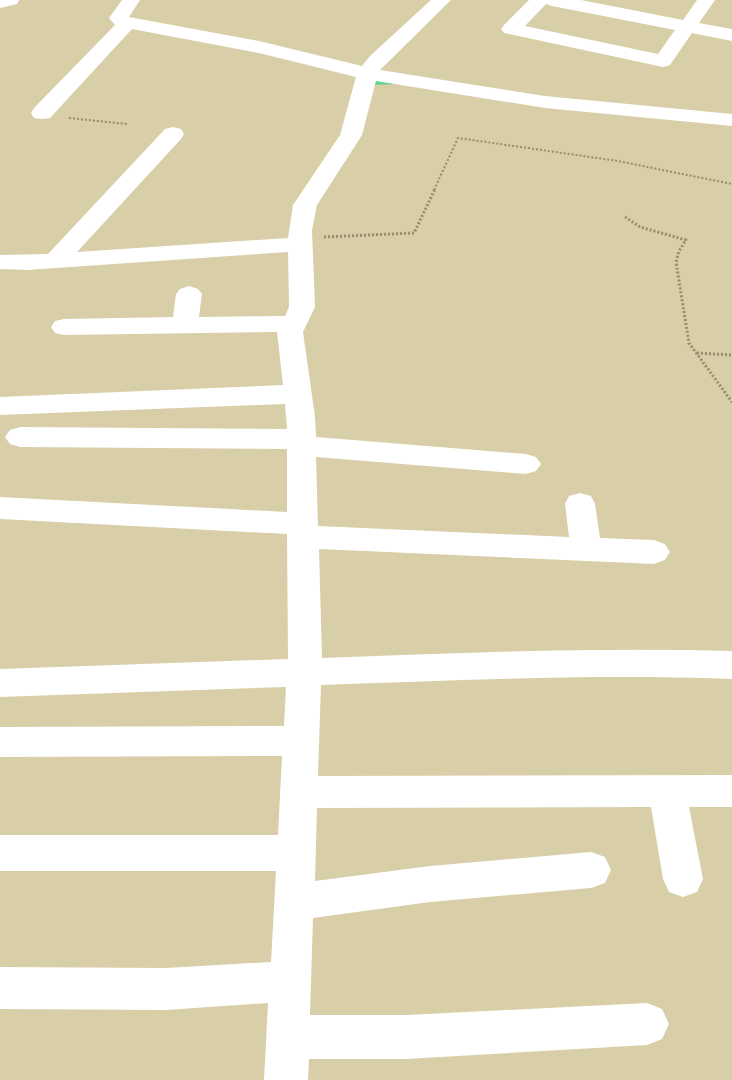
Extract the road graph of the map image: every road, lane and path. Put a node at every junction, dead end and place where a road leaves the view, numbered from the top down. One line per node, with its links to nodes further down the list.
1 (10, 0): 7 (street)
2 (131, 0): 8 (street)
3 (442, 0): 11 (street)
4 (539, 0): 9 (street)
5 (552, 0): 9 (street)
6 (706, 0): 9 (street)
7 (0, 3)
8 (127, 23): 11 (street); 12 (street)
9 (686, 26): 10 (street)
10 (732, 35)
11 (368, 72): 13 (street); 18 (street)
12 (42, 113): 14 (path)
13 (732, 120)
14 (127, 124)
15 (172, 144): 19 (street)
16 (732, 184): 18 (path)
17 (625, 218): 25 (path)
18 (301, 241): 19 (street); 23 (street)
19 (55, 261): 20 (street)
20 (0, 262)
21 (189, 294): 24 (street)
22 (74, 321): 24 (street)
23 (294, 324): 24 (street); 27 (street)
24 (185, 325)
25 (696, 353): 26 (path); 28 (path)
26 (732, 355)
27 (298, 394): 29 (street); 31 (street)
28 (732, 402)
29 (0, 406)
30 (20, 437): 31 (street)
31 (301, 443): 32 (street); 35 (street)
32 (526, 464)
33 (580, 504): 36 (street)
34 (0, 508): 35 (street)
35 (302, 531): 36 (street); 39 (street)
36 (586, 550): 37 (street)
37 (654, 552)
38 (732, 665): 39 (street)
39 (304, 672): 40 (street); 41 (street)
40 (0, 682)
41 (301, 741): 42 (street); 45 (street)
42 (0, 742)
43 (668, 791): 44 (street); 45 (street); 49 (street)
44 (732, 791)
45 (298, 792): 47 (street)
46 (0, 853): 47 (street)
47 (296, 853): 50 (street)
48 (591, 870): 50 (street)
49 (683, 879)
50 (294, 902): 51 (street)
51 (290, 981): 52 (street); 54 (street)
52 (0, 988)
53 (647, 1024): 54 (street)
54 (288, 1037): 55 (street)
55 (286, 1080)

